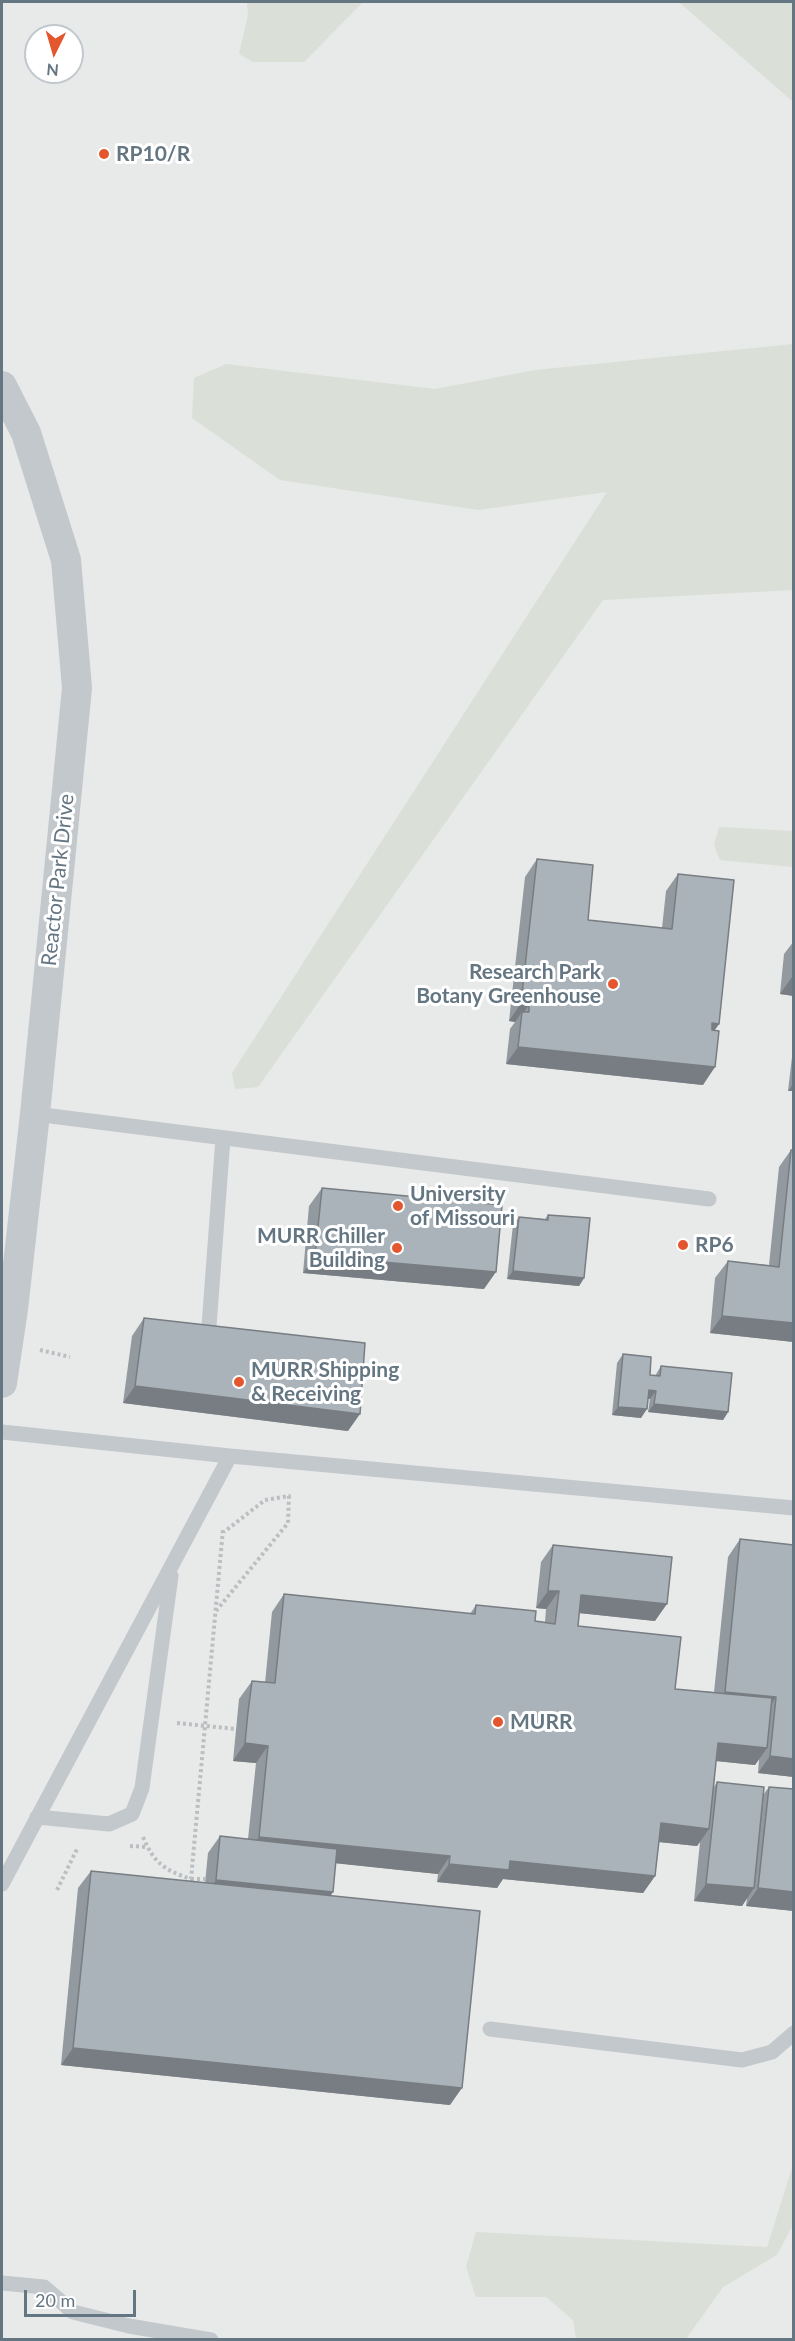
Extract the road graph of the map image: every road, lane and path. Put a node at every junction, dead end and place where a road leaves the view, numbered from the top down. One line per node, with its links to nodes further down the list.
1 (2, 386): 2 (street, Reactor Park Drive)
2 (35, 1114): 3 (lane); 6 (street, Reactor Park Drive)
3 (223, 1138): 4 (lane); 5 (lane)
4 (709, 1199)
5 (209, 1326)
6 (2, 1383)
7 (2, 1432): 8 (lane)
8 (230, 1456): 9 (lane); 12 (lane)
9 (794, 1508)
10 (224, 1521): 11 (path)
11 (223, 1532): 13 (path); 13 (path)
12 (172, 1564): 14 (lane); 18 (lane)
13 (215, 1612): 15 (path)
14 (151, 1720): 15 (path); 17 (lane)
15 (205, 1726): 16 (path); 22 (path)
16 (236, 1729)
17 (132, 1814): 18 (lane); 21 (path)
18 (37, 1817): 24 (lane)
19 (81, 1841): 25 (path)
20 (125, 1845): 21 (path)
21 (147, 1848): 22 (path)
22 (190, 1879): 23 (path)
23 (205, 1880)
24 (2, 1884)
25 (57, 1890)
26 (490, 2029): 27 (lane)
27 (794, 2033)
28 (2, 2283): 29 (lane)
29 (211, 2340)

